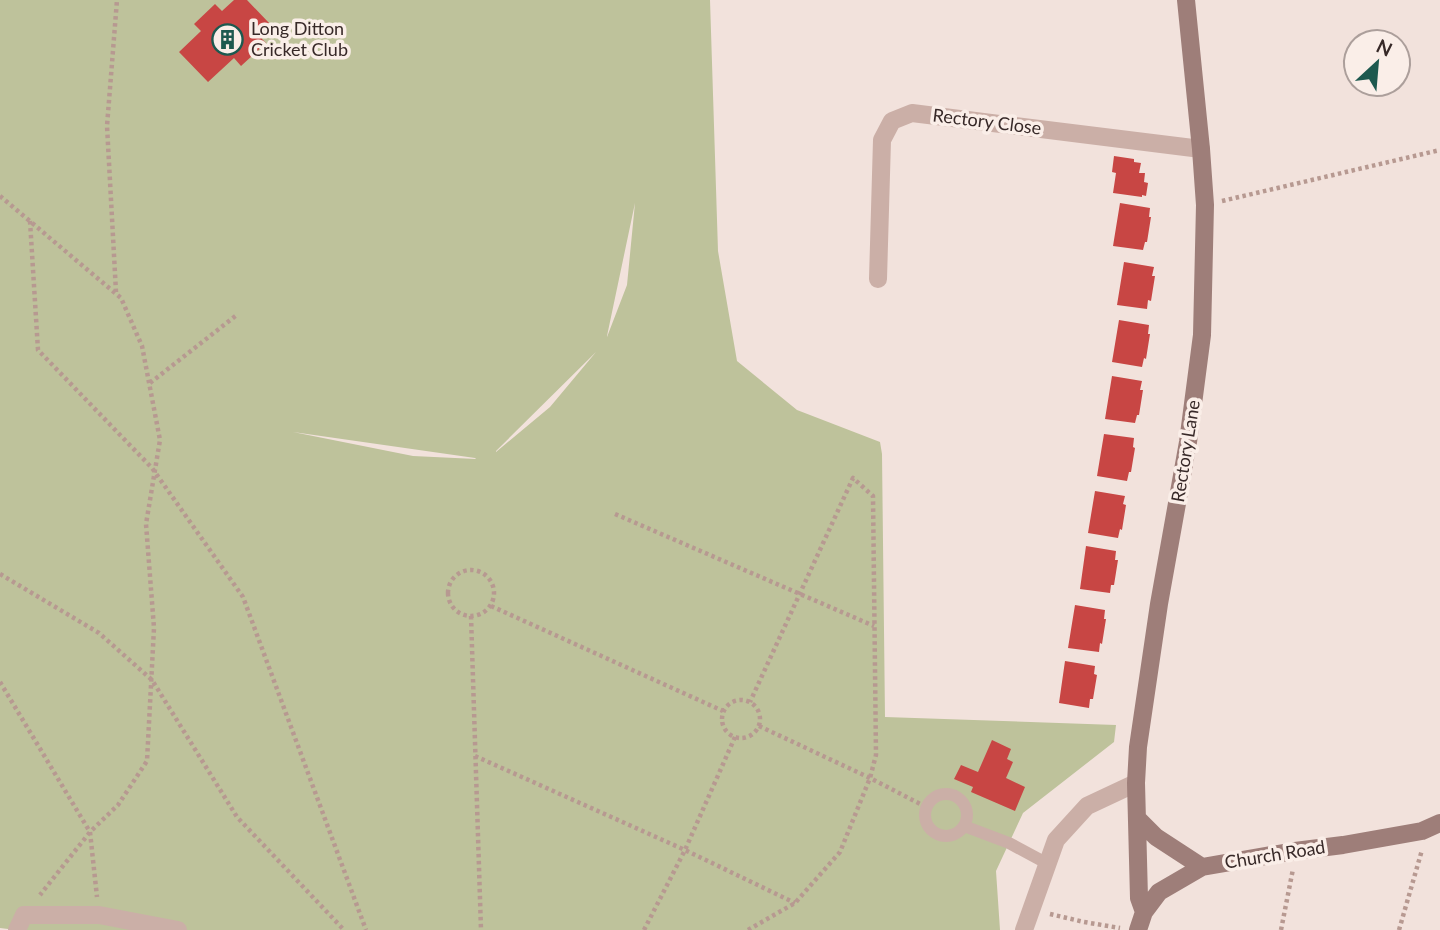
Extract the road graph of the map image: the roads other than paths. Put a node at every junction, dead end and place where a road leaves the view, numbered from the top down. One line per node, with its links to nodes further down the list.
1 (1186, 0): 2 (street, Rectory Lane)
2 (1201, 149): 3 (street, Rectory Close); 4 (street, Rectory Lane)
3 (878, 279)
4 (1136, 783): 5 (street, Rectory Lane); 8 (street)
5 (1137, 818): 9 (street); 10 (street, Rectory Lane)
6 (1440, 823): 9 (street, Church Road)
7 (964, 826): 7 (lane); 8 (lane)
8 (1048, 864): 14 (street)
9 (1202, 867): 10 (street, Church Road)
10 (1144, 912): 12 (street, Church Road)
11 (21, 923): 13 (street)
12 (1130, 929)
13 (178, 930)
14 (1024, 930)

